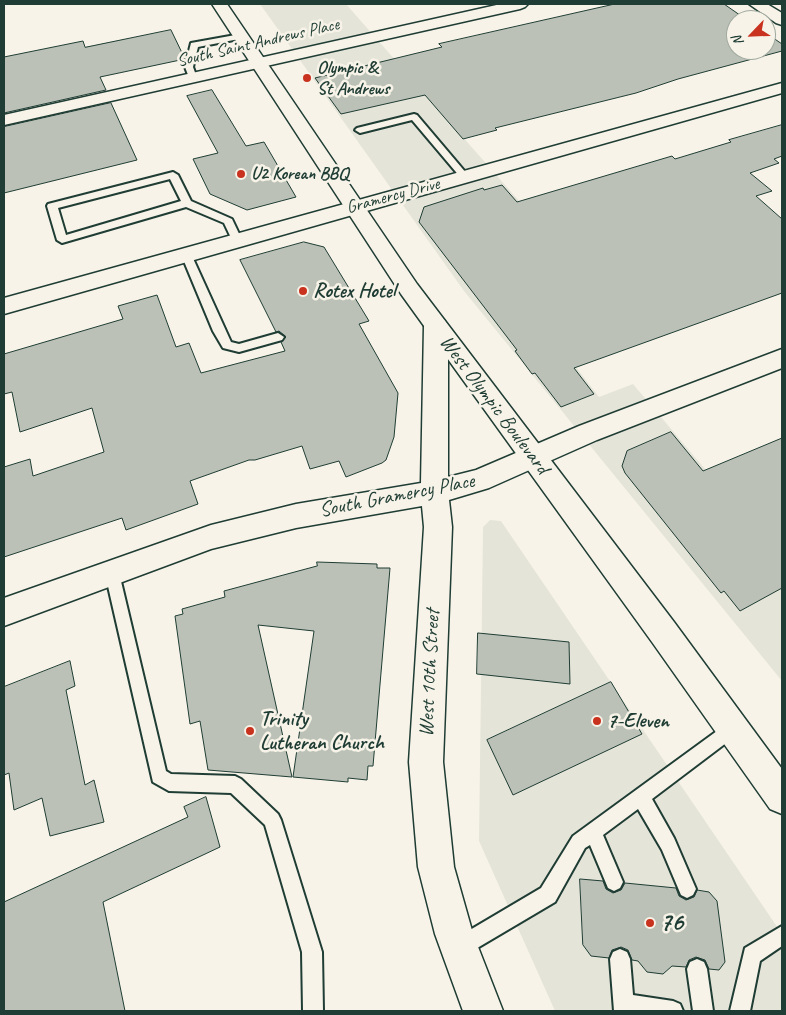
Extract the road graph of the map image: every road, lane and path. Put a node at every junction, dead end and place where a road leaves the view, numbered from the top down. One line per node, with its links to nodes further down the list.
1 (220, 4): 5 (street, West Olympic Boulevard)
2 (520, 4): 6 (street, South Saint Andrews Place)
3 (757, 4): 4 (street)
4 (782, 20)
5 (241, 36): 6 (street, West Olympic Boulevard); 7 (lane)
6 (258, 63): 7 (street, South Saint Andrews Place); 13 (street, West Olympic Boulevard)
7 (193, 78): 9 (street, South Saint Andrews Place)
8 (782, 88): 11 (street, Gramercy Drive)
9 (4, 120)
10 (360, 130): 11 (lane)
11 (464, 176): 13 (street, Gramercy Drive)
12 (187, 204): 12 (lane); 14 (lane)
13 (354, 206): 14 (street, Gramercy Drive); 17 (street, West Olympic Boulevard)
14 (237, 240): 15 (street, Gramercy Drive)
15 (186, 254): 16 (street, Gramercy Drive); 18 (lane)
16 (4, 306)
17 (436, 326): 20 (street, West Olympic Boulevard); 21 (street, West 10th Street)
18 (278, 337)
19 (782, 358): 20 (street, South Gramercy Place)
20 (533, 458): 21 (street, South Gramercy Place); 24 (street, West Olympic Boulevard)
21 (434, 492): 22 (street, South Gramercy Place); 31 (street, West 10th Street)
22 (112, 573): 23 (street, South Gramercy Place); 35 (lane)
23 (4, 612)
24 (732, 728): 25 (lane); 26 (street, West Olympic Boulevard)
25 (641, 796): 27 (lane); 29 (lane)
26 (782, 796)
27 (593, 832): 28 (lane); 31 (lane)
28 (614, 882)
29 (687, 889)
30 (782, 935): 39 (lane)
31 (459, 948): 36 (street, West 10th Street)
32 (620, 959): 34 (lane)
33 (697, 969): 38 (lane)
34 (624, 1008): 37 (lane)
35 (313, 1011)
36 (483, 1011)
37 (673, 1011)
38 (703, 1011)
39 (740, 1011)

